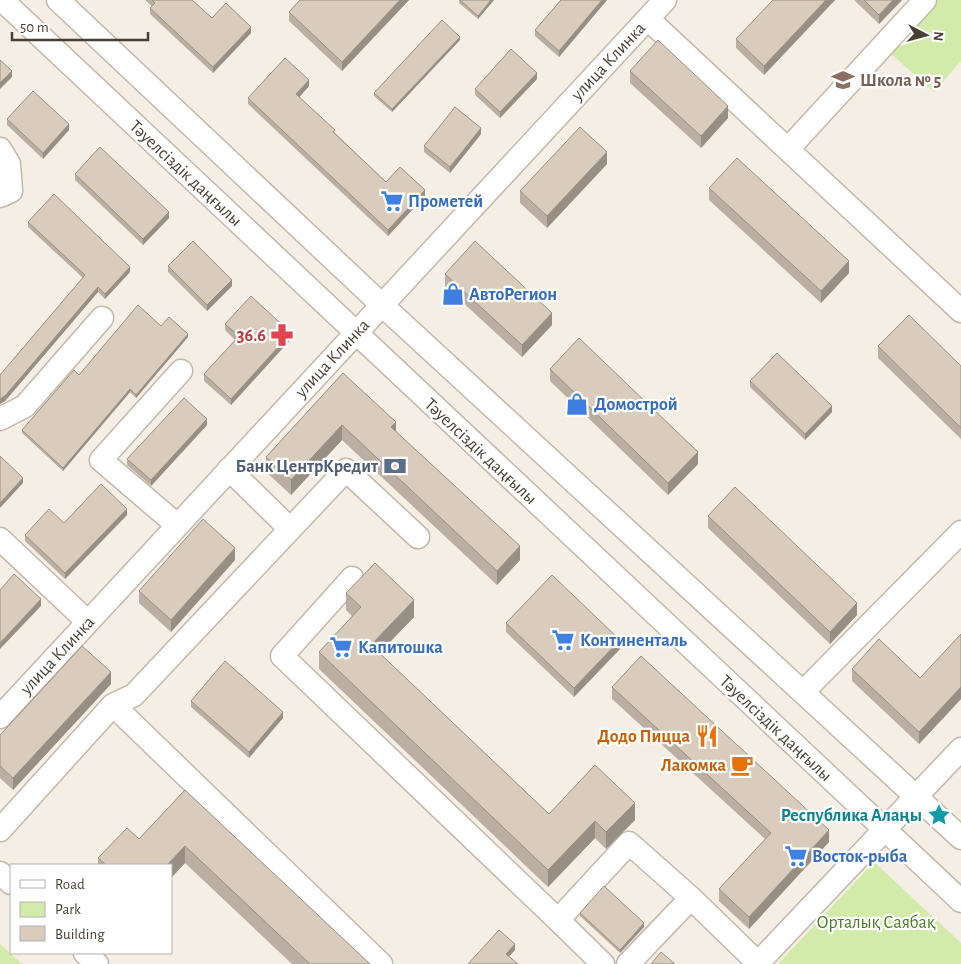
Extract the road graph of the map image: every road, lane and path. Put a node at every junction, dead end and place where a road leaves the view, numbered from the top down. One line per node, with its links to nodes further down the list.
1 (2, 0): 12 (street, Тәуелсіздік даңғылы)
2 (58, 0): 9 (street)
3 (665, 0): 5 (street, улица Клинка)
4 (925, 0): 7 (street)
5 (648, 18): 7 (street); 9 (street, улица Клинка)
6 (0, 149): 8 (street)
7 (788, 149): 10 (street)
8 (0, 196)
9 (382, 304): 12 (street, улица Клинка); 23 (street)
10 (961, 311)
11 (102, 318): 14 (street)
12 (355, 332): 15 (street, улица Клинка); 29 (street, Тәуелсіздік даңғылы)
13 (180, 371): 16 (street)
14 (0, 419)
15 (229, 469): 16 (street, улица Клинка); 17 (street)
16 (177, 525): 22 (street, улица Клинка)
17 (290, 529): 19 (street); 24 (street)
18 (961, 532): 23 (street)
19 (418, 538)
20 (0, 539): 22 (street)
21 (352, 578): 35 (street)
22 (88, 622): 25 (street, улица Клинка)
23 (803, 692): 27 (street)
24 (114, 705): 28 (street); 39 (street)
25 (0, 716)
26 (961, 749): 27 (street)
27 (916, 797): 29 (street); 30 (street)
28 (0, 830)
29 (886, 830): 34 (street, Тәуелсіздік даңғылы); 37 (street)
30 (961, 838)
31 (0, 873): 32 (street)
32 (10, 882)
33 (691, 898): 35 (street); 37 (street); 41 (street)
34 (961, 901)
35 (558, 920): 40 (street)
36 (86, 954): 38 (street)
37 (757, 963)
38 (97, 964)
39 (381, 964)
40 (603, 964)
41 (628, 964)

